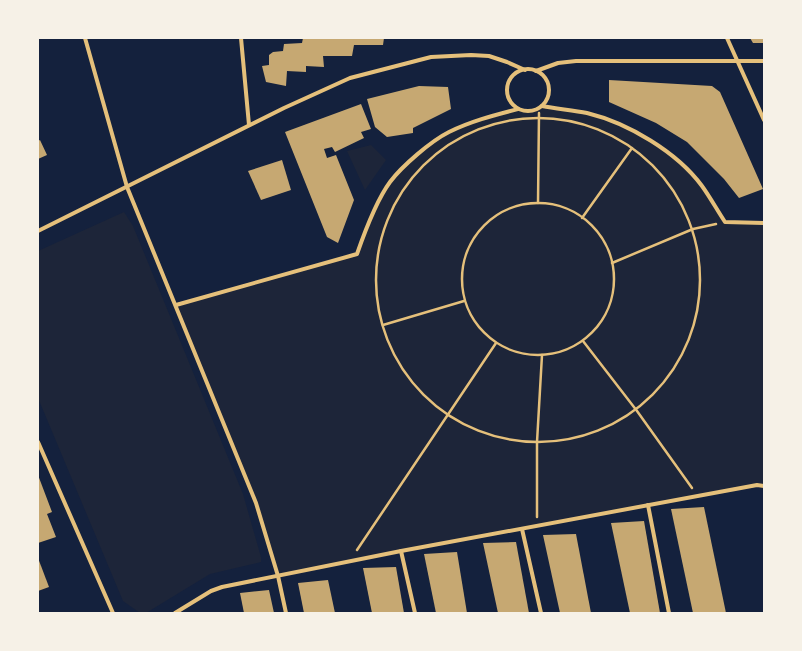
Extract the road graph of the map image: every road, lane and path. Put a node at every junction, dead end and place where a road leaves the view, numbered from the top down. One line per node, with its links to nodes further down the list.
1 (85, 38): 14 (street)
2 (241, 38): 12 (street)
3 (727, 38): 5 (street)
4 (764, 61): 5 (street)
5 (737, 62): 7 (street); 10 (street)
6 (525, 70): 7 (street); 9 (street); 12 (street)
7 (536, 71): 8 (street)
8 (541, 107): 9 (street); 11 (path); 18 (street)
9 (518, 109): 25 (street)
10 (764, 120)
11 (539, 121): 13 (path); 15 (path); 16 (path)
12 (249, 125): 14 (street)
13 (632, 148): 17 (path); 21 (path)
14 (127, 188): 22 (street); 25 (street)
15 (538, 203): 17 (path); 24 (path)
16 (385, 216)
17 (582, 218): 23 (path)
18 (724, 222): 19 (street); 21 (path)
19 (764, 223)
20 (380, 229): 26 (path)
21 (693, 229): 23 (path); 30 (path)
22 (38, 231)
23 (612, 263): 27 (path)
24 (464, 301): 26 (path); 28 (path)
25 (176, 305): 41 (street)
26 (383, 325): 31 (path)
27 (583, 340): 29 (path); 30 (path)
28 (496, 343): 29 (path); 31 (path)
29 (542, 356): 33 (path)
30 (637, 411): 33 (path); 35 (path)
31 (450, 412): 33 (path); 40 (path)
32 (38, 442): 42 (street)
33 (537, 442): 37 (path)
34 (764, 486): 35 (street)
35 (698, 496): 36 (street)
36 (648, 505): 37 (street); 47 (street)
37 (537, 526): 38 (street)
38 (522, 529): 39 (street); 46 (street)
39 (401, 550): 40 (street); 45 (street)
40 (349, 561): 41 (street)
41 (278, 576): 43 (street); 44 (street)
42 (113, 613)
43 (175, 613)
44 (286, 613)
45 (415, 613)
46 (541, 613)
47 (669, 613)

